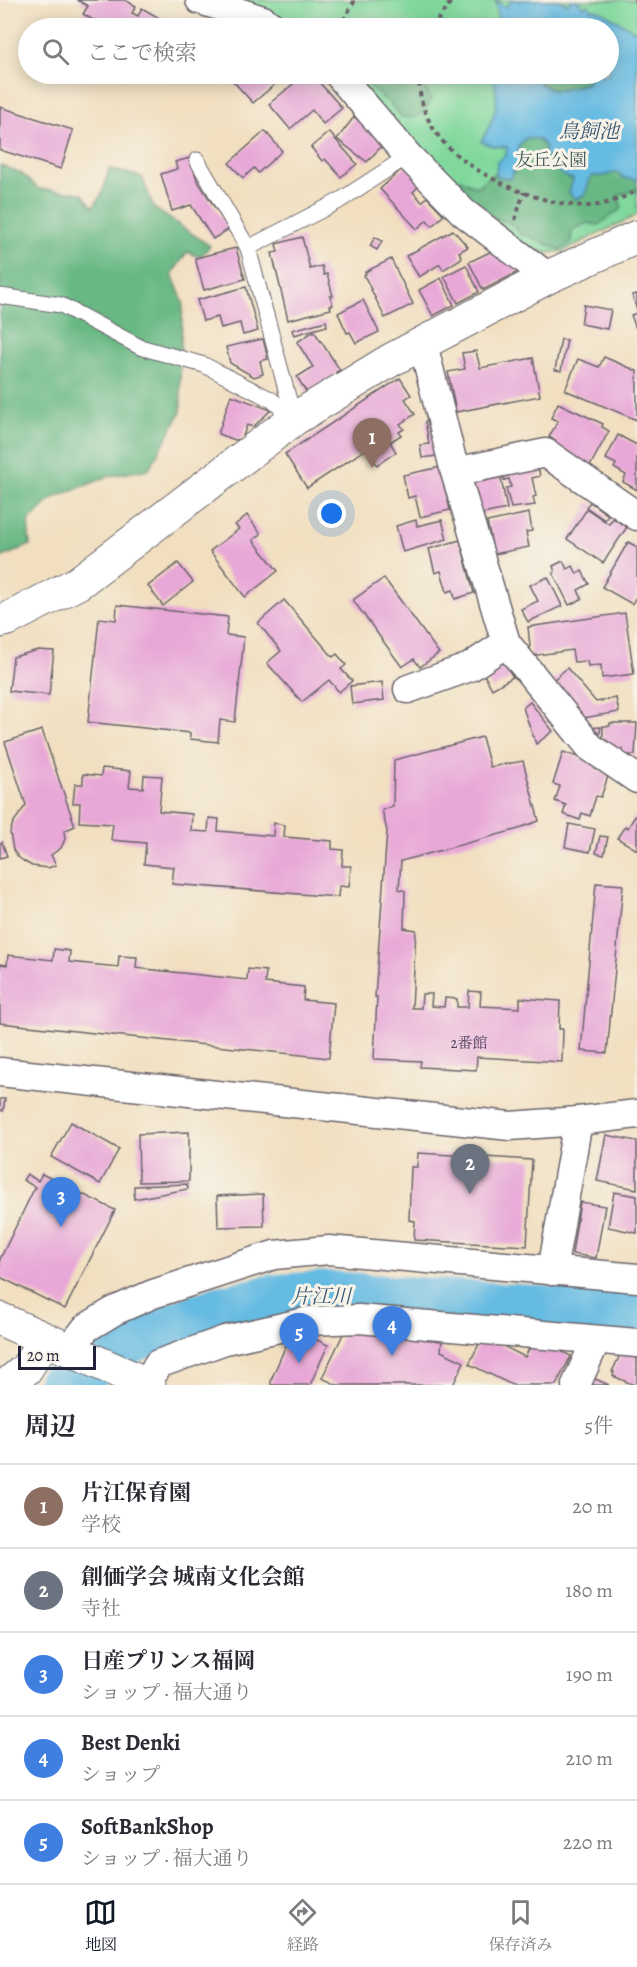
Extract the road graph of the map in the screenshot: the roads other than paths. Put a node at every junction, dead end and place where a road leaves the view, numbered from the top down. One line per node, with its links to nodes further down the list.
1 (200, 0): 2 (street)
2 (257, 18)
3 (347, 84): 4 (street)
4 (408, 156): 7 (lane); 8 (street)
5 (197, 160): 7 (lane)
6 (637, 237): 8 (street)
7 (248, 248): 11 (lane)
8 (548, 277): 10 (street)
9 (0, 296): 11 (lane)
10 (423, 345): 11 (street); 12 (street)
11 (294, 419): 14 (street)
12 (455, 472): 13 (street); 15 (street)
13 (637, 516)
14 (0, 621)
15 (506, 643): 16 (street); 17 (street)
16 (408, 689)
17 (637, 779)
18 (0, 1072): 20 (street)
19 (637, 1114): 20 (street)
20 (578, 1121): 21 (street)
21 (552, 1271): 22 (street); 26 (street)
22 (637, 1278)
23 (0, 1319): 26 (street)
24 (596, 1340): 25 (street); 27 (street); 29 (street)
25 (637, 1343)
26 (57, 1345): 27 (street); 28 (street)
27 (128, 1381)
28 (7, 1385)
29 (576, 1385)

